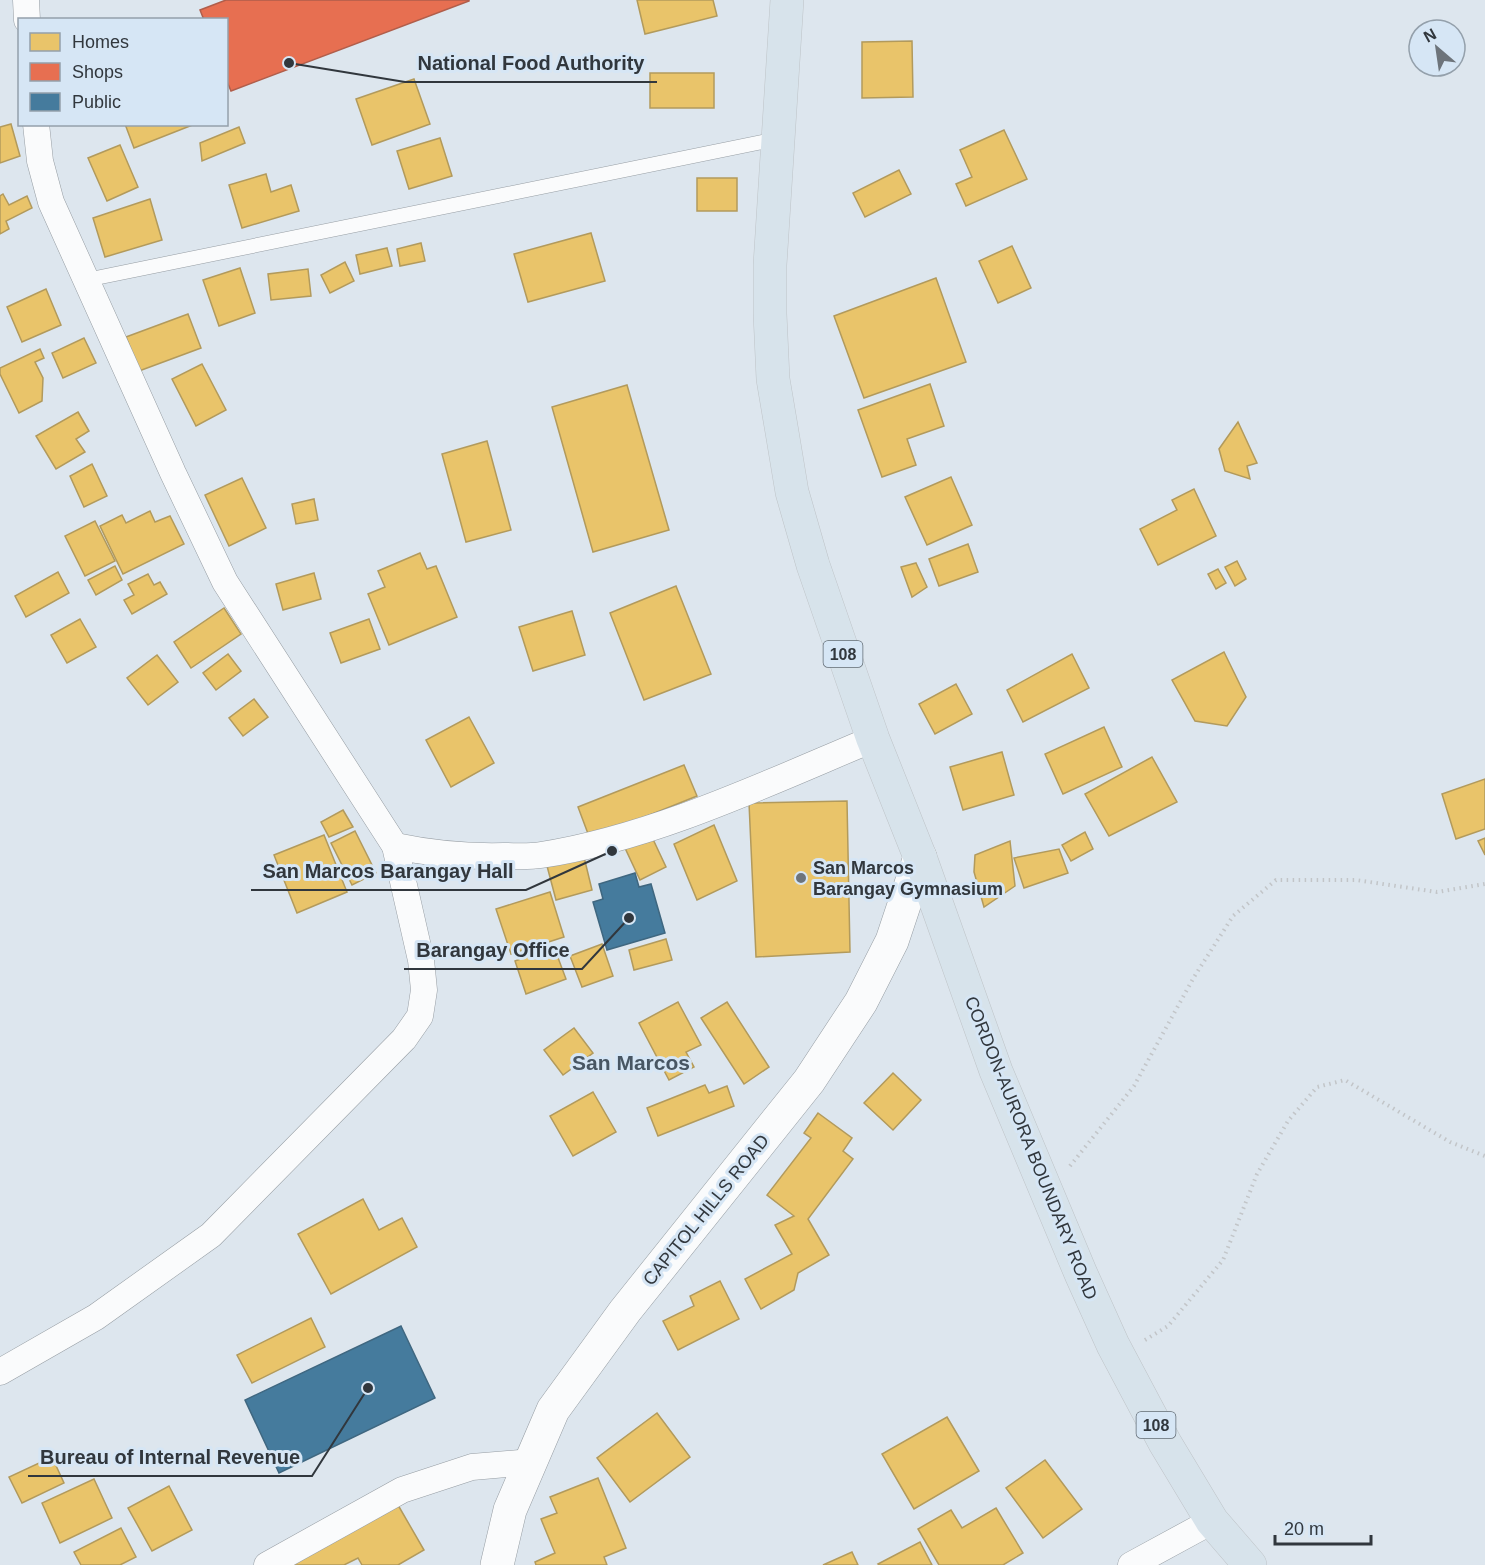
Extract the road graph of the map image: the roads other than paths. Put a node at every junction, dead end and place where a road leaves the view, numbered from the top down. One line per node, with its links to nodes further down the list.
1 (26, 0): 3 (street)
2 (787, 0): 5 (main road, CORDON-AURORA BOUNDARY ROAD / 108)
3 (27, 18)
4 (36, 126): 6 (street)
5 (777, 139): 6 (lane); 7 (main road, CORDON-AURORA BOUNDARY ROAD / 108)
6 (86, 280): 8 (street)
7 (873, 739): 8 (street); 9 (main road, CORDON-AURORA BOUNDARY ROAD / 108)
8 (395, 846): 10 (street)
9 (920, 857): 11 (street, CAPITOL HILLS ROAD); 12 (main road, CORDON-AURORA BOUNDARY ROAD / 108)
10 (0, 1372)
11 (531, 1462): 13 (street); 14 (street, CAPITOL HILLS ROAD)
12 (1212, 1521): 15 (street); 16 (main road, CORDON-AURORA BOUNDARY ROAD / 108)
13 (267, 1565)
14 (497, 1565)
15 (1131, 1565)
16 (1250, 1565)

